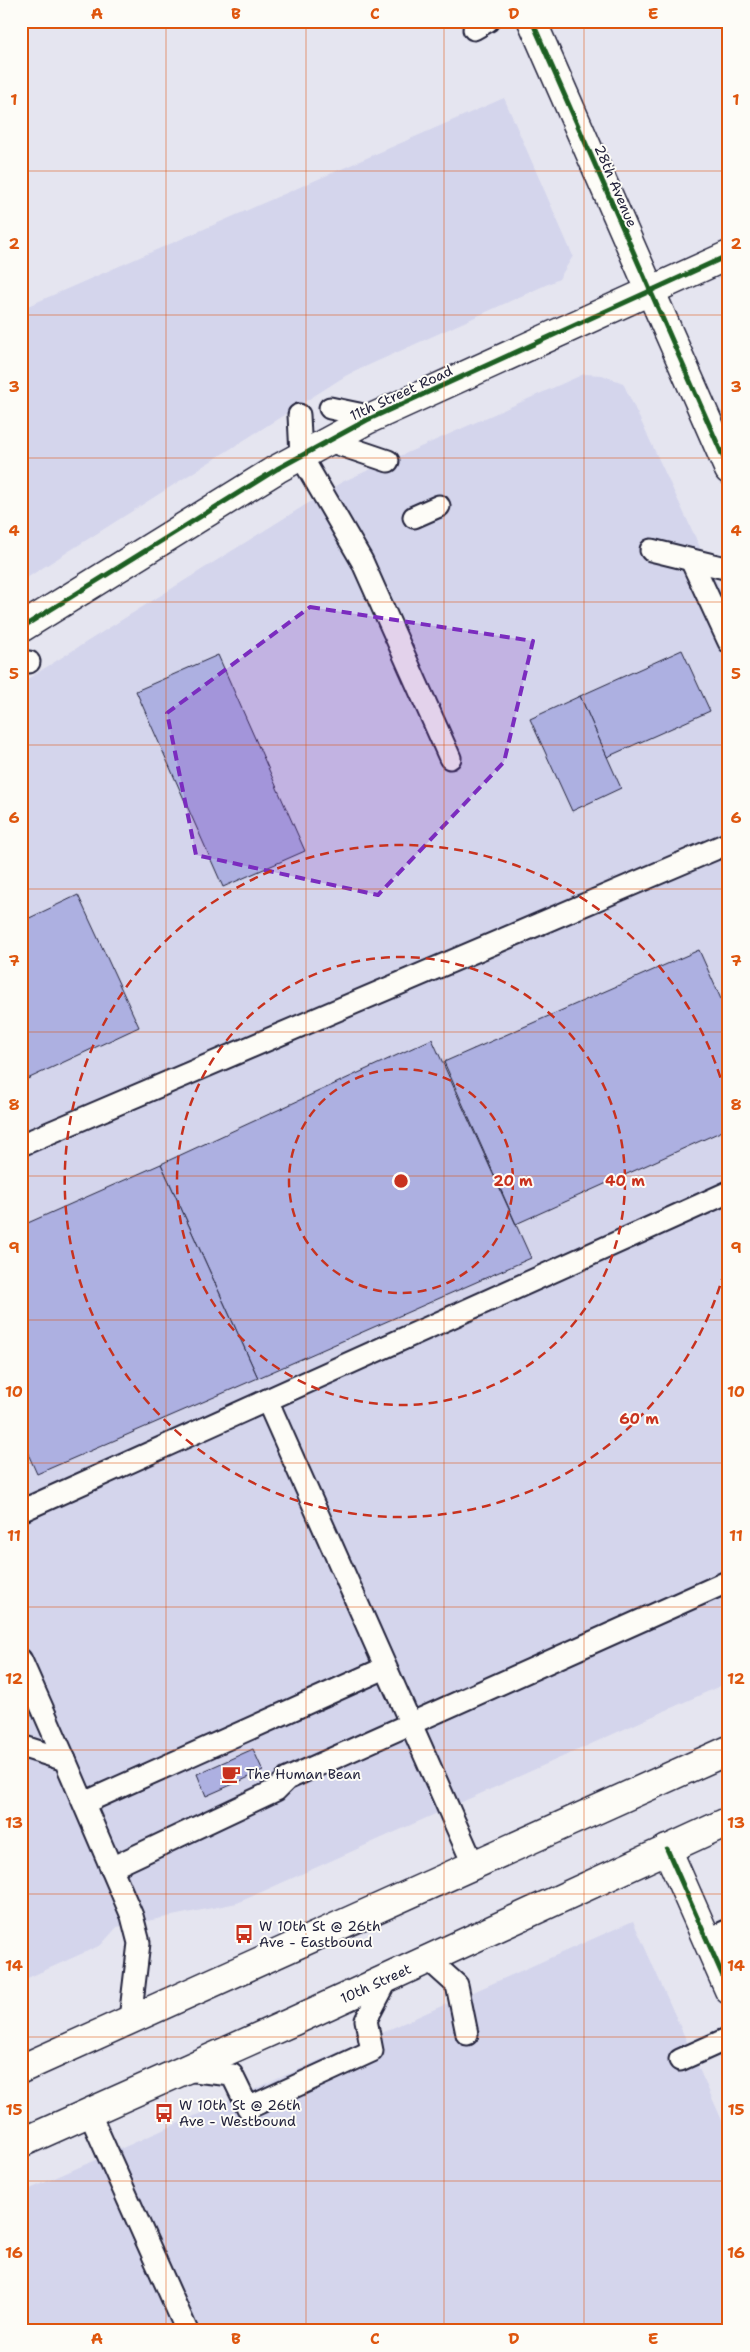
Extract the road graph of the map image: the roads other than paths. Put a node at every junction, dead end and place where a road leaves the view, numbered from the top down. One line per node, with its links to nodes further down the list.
1 (532, 21): 3 (main road, 28th Avenue)
2 (729, 254): 3 (main road, 11th Street Road)
3 (649, 291): 6 (main road, 11th Street Road); 10 (main road, 28th Avenue)
4 (330, 408): 6 (lane)
5 (299, 415): 8 (lane)
6 (373, 417): 7 (main road, 11th Street Road)
7 (328, 441): 8 (main road, 11th Street Road); 9 (lane)
8 (301, 456): 16 (main road, 11th Street Road); 18 (lane)
9 (388, 461)
10 (729, 470)
11 (439, 506): 12 (lane)
12 (414, 517)
13 (651, 550): 14 (lane)
14 (691, 560): 15 (lane); 17 (lane)
15 (729, 569)
16 (21, 628)
17 (729, 642)
18 (450, 758)
19 (729, 843): 20 (lane)
20 (21, 1145)
21 (729, 1192): 22 (lane)
22 (267, 1400): 23 (lane); 26 (lane)
23 (21, 1511)
24 (729, 1585): 28 (lane)
25 (21, 1660): 27 (lane)
26 (385, 1668): 28 (lane); 32 (lane)
27 (30, 1698): 31 (lane)
28 (411, 1726): 35 (lane); 36 (lane)
29 (21, 1746): 31 (lane)
30 (729, 1750): 35 (main road)
31 (65, 1760): 32 (lane)
32 (84, 1803): 36 (lane)
33 (729, 1821): 34 (main road, 10th Street)
34 (667, 1849): 37 (main road); 38 (main road, 10th Street)
35 (474, 1866): 41 (main road)
36 (112, 1868): 41 (lane)
37 (718, 1935): 40 (main road)
38 (428, 1959): 39 (main road, 10th Street); 42 (lane)
39 (388, 1978): 46 (main road, 10th Street); 46 (lane)
40 (729, 1990)
41 (130, 2020): 45 (main road)
42 (467, 2034)
43 (729, 2038): 44 (lane)
44 (680, 2060)
45 (21, 2069)
46 (184, 2070): 47 (main road, 10th Street)
47 (89, 2112): 48 (main road, 10th Street); 49 (lane)
48 (21, 2142)
49 (187, 2331)

